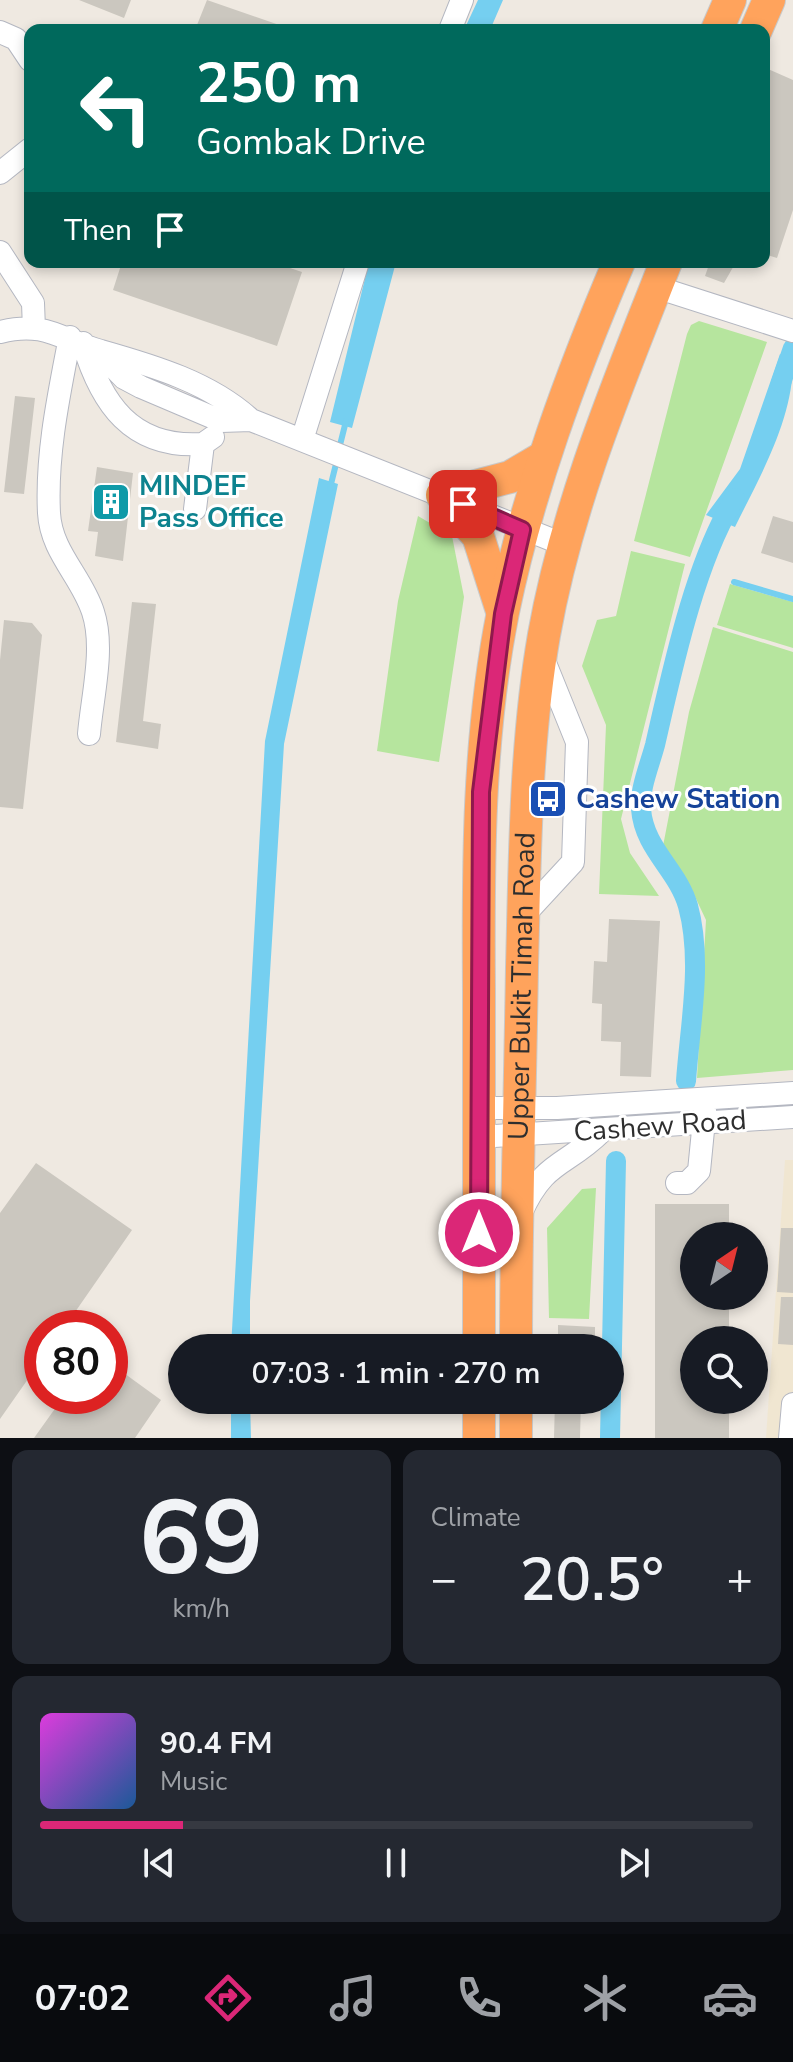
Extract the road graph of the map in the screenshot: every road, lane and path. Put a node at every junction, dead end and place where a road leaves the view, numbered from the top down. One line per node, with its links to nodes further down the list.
1 (462, 0): 4 (street)
2 (730, 0): 5 (highway)
3 (769, 0): 6 (highway)
4 (452, 24)
5 (720, 24)
6 (759, 24)
7 (0, 32): 8 (street)
8 (24, 51)
9 (24, 154): 10 (street)
10 (0, 173)
11 (0, 252): 15 (street)
12 (356, 268): 23 (street)
13 (617, 268): 24 (highway, Upper Bukit Timah Road)
14 (661, 274): 16 (street); 28 (highway, Upper Bukit Timah Road)
15 (34, 329): 17 (street); 18 (street)
16 (788, 330)
17 (0, 332)
18 (84, 344): 19 (street); 21 (street); 22 (street); 31 (street)
19 (229, 399): 20 (street); 21 (street)
20 (251, 420): 21 (street); 23 (street)
21 (221, 421): 22 (street)
22 (203, 444): 26 (street)
23 (312, 444): 25 (street)
24 (544, 457): 25 (highway); 27 (highway, Upper Bukit Timah Road)
25 (442, 495): 27 (street); 29 (highway)
26 (195, 509)
27 (522, 530): 28 (street); 29 (highway, Upper Bukit Timah Road)
28 (565, 545): 30 (highway, Upper Bukit Timah Road)
29 (503, 614): 33 (highway, Upper Bukit Timah Road)
30 (541, 653): 32 (highway, Upper Bukit Timah Road); 34 (street)
31 (89, 734)
32 (525, 840): 33 (highway); 34 (highway, Upper Bukit Timah Road)
33 (478, 850): 39 (highway, Upper Bukit Timah Road)
34 (524, 915): 38 (highway, Upper Bukit Timah Road)
35 (793, 1093): 36 (street, Cashew Road)
36 (697, 1101): 38 (street, Cashew Road); 40 (street)
37 (793, 1117): 40 (street, Cashew Road)
38 (519, 1122): 39 (street, Cashew Road); 41 (street, Cashew Road); 43 (highway, Upper Bukit Timah Road)
39 (479, 1123): 44 (highway, Upper Bukit Timah Road)
40 (704, 1124): 41 (street, Cashew Road); 42 (street)
41 (602, 1131): 43 (street)
42 (677, 1183)
43 (517, 1223): 45 (highway, Upper Bukit Timah Road)
44 (479, 1334)
45 (516, 1334)
46 (793, 1404): 51 (street)
47 (479, 1414): 49 (highway)
48 (516, 1414): 50 (highway)
49 (479, 1438)
50 (516, 1438)
51 (790, 1438)

